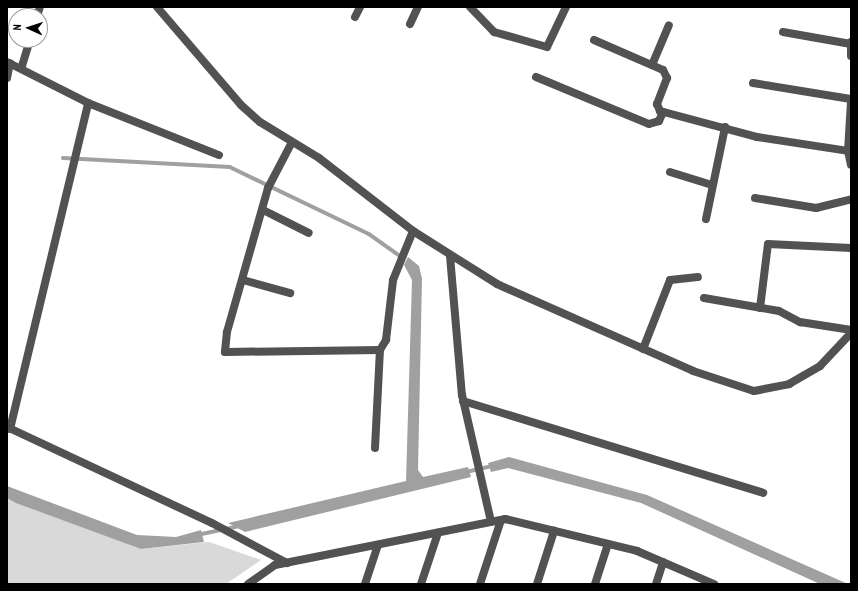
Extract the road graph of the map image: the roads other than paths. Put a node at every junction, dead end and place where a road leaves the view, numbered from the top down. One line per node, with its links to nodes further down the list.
1 (157, 7): 24 (street)
2 (360, 7): 6 (street)
3 (418, 7): 7 (street)
4 (470, 7): 5 (street)
5 (566, 7)
6 (355, 17)
7 (410, 24)
8 (669, 25): 16 (street)
9 (783, 32): 11 (street)
10 (594, 40): 16 (street)
11 (851, 43): 13 (street)
12 (28, 48): 15 (street)
13 (851, 56)
14 (9, 62): 15 (street); 18 (street)
15 (22, 66): 21 (street)
16 (652, 66): 22 (street)
17 (536, 77): 22 (street)
18 (7, 78)
19 (753, 83): 20 (street)
20 (851, 101): 25 (street)
21 (88, 103): 26 (street); 48 (street)
22 (663, 112): 23 (street)
23 (725, 127): 25 (street); 29 (street)
24 (292, 142): 32 (street); 34 (street)
25 (848, 151): 27 (street)
26 (219, 155)
27 (851, 165)
28 (670, 172): 29 (street)
29 (712, 185): 33 (street)
30 (755, 198): 31 (street)
31 (851, 199)
32 (263, 210): 35 (street); 39 (street)
33 (706, 219)
34 (413, 231): 37 (street); 46 (street)
35 (309, 233)
36 (851, 248): 42 (street)
37 (450, 256): 45 (street); 47 (street)
38 (698, 277): 45 (street)
39 (242, 280): 40 (street); 46 (street)
40 (290, 293)
41 (704, 298): 42 (street)
42 (760, 308): 43 (street)
43 (851, 330)
44 (851, 333): 45 (street)
45 (643, 349)
46 (380, 350): 49 (street)
47 (463, 401): 50 (street); 52 (street)
48 (9, 428): 58 (street)
49 (375, 448)
50 (763, 493)
51 (500, 520): 52 (street); 53 (street); 62 (street)
52 (491, 522): 54 (street)
53 (554, 531): 55 (street); 63 (street)
54 (438, 533): 56 (street); 61 (street)
55 (608, 544): 57 (street); 64 (street)
56 (378, 545): 58 (street); 60 (street)
57 (663, 562): 65 (street); 66 (street)
58 (287, 563): 59 (street)
59 (248, 584)
60 (365, 584)
61 (421, 584)
62 (480, 584)
63 (537, 584)
64 (596, 584)
65 (656, 584)
66 (714, 584)

